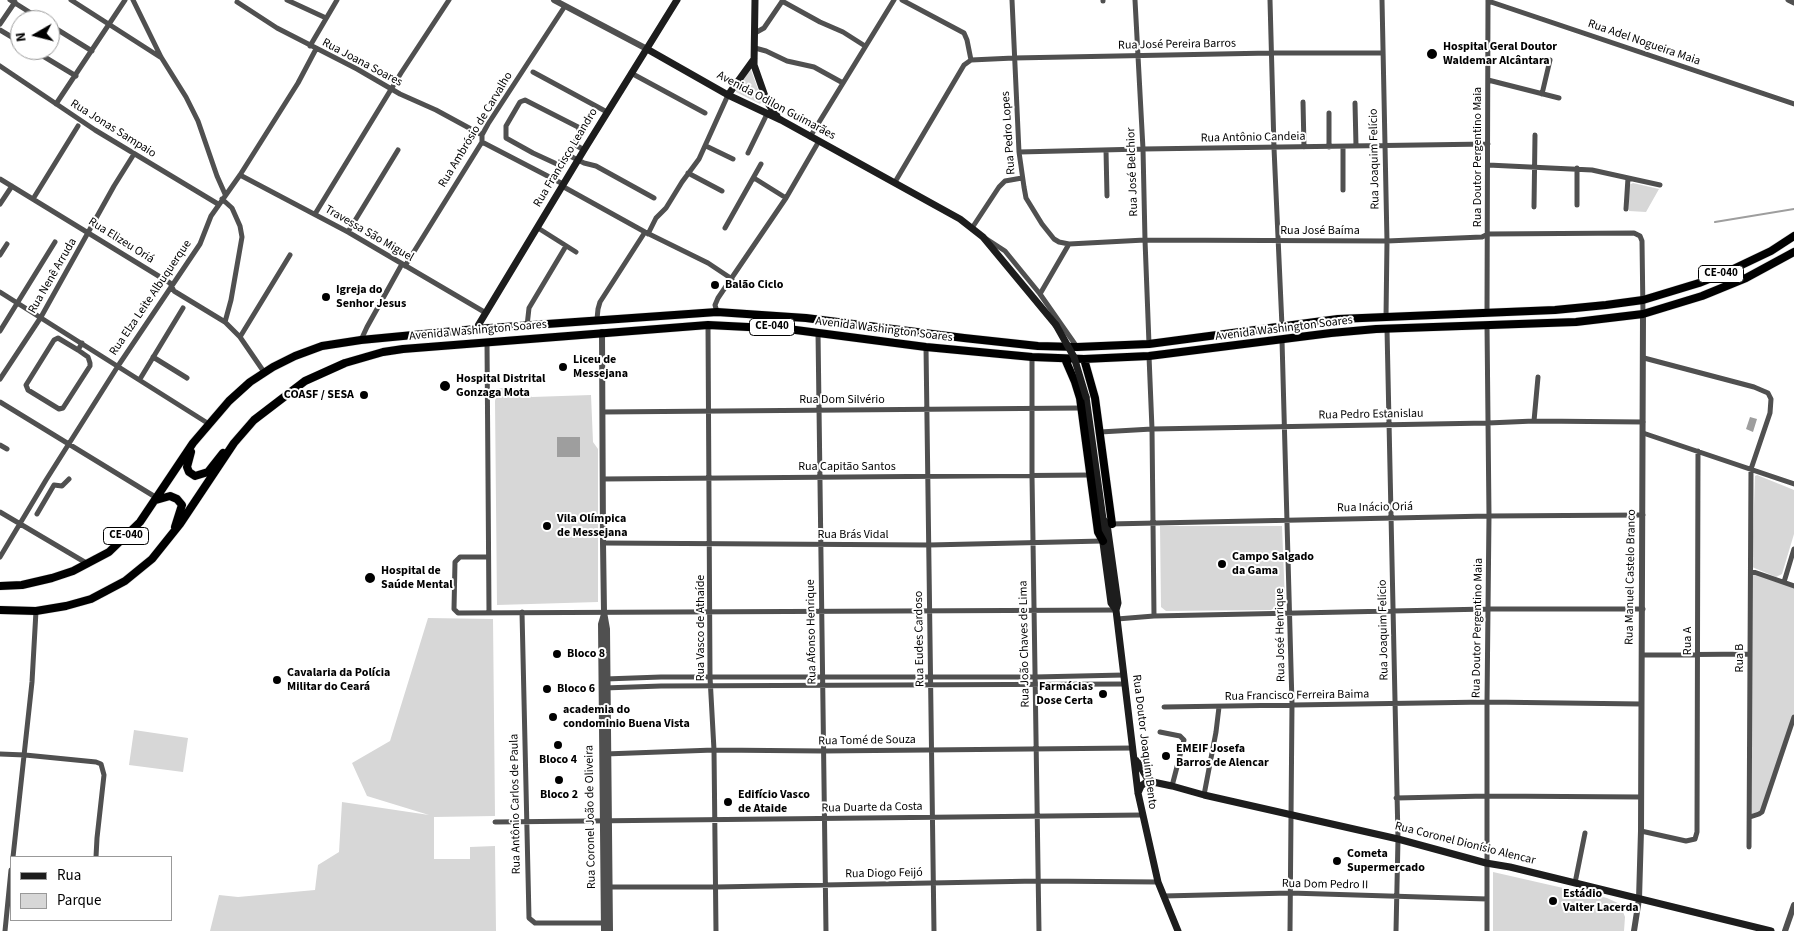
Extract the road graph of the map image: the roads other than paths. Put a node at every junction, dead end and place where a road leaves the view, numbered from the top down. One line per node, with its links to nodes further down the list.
1 (71, 0): 28 (street)
2 (125, 0): 28 (street)
3 (133, 0): 39 (street)
4 (287, 0): 23 (street)
5 (305, 0): 23 (street)
6 (337, 0): 26 (street, Rua Elza Leite Albuquerque)
7 (449, 0): 51 (street)
8 (554, 0): 24 (street, Avenida Odilon Guimarães)
9 (677, 0): 34 (main road, Rua Francisco Leandro)
10 (755, 0): 30 (main road)
11 (782, 0): 30 (street); 31 (street)
12 (892, 0): 31 (street)
13 (902, 0): 43 (street)
14 (1012, 0): 40 (street, Rua Pedro Lopes)
15 (1135, 0): 38 (street, Rua José Belchior)
16 (1270, 0): 36 (street)
17 (1382, 0): 37 (street, Rua Joaquim Felício)
18 (1488, 0): 49 (street, Rua Doutor Pergentino Maia); 58 (street, Rua Adel Nogueira Maia)
19 (1788, 0): 22 (street)
20 (13, 1): 25 (street); 27 (street)
21 (237, 2): 32 (street, Rua Joana Soares)
22 (1794, 3)
23 (301, 6): 26 (street)
24 (566, 6): 34 (street, Avenida Odilon Guimarães); 65 (street, Rua Ambrósio de Carvalho)
25 (27, 10)
26 (326, 18): 32 (street, Rua Elza Leite Albuquerque)
27 (0, 24)
28 (110, 24): 35 (street); 39 (street)
29 (60, 31): 35 (street)
30 (755, 33): 33 (main road)
31 (866, 46): 50 (street)
32 (313, 48): 51 (street, Rua Joana Soares); 92 (street, Rua Elza Leite Albuquerque)
33 (755, 48): 41 (main road); 50 (street)
34 (647, 49): 47 (main road, Rua Francisco Leandro); 53 (main road, Avenida Odilon Guimarães)
35 (92, 51): 48 (street)
36 (1271, 52): 37 (street, Rua José Pereira Barros); 38 (street, Rua José Pereira Barros); 78 (street)
37 (1382, 53): 76 (street, Rua Joaquim Felício)
38 (1138, 56): 40 (street, Rua José Pereira Barros); 77 (street, Rua José Belchior)
39 (160, 57): 107 (street)
40 (1014, 58): 43 (street, Rua José Pereira Barros); 82 (street, Rua Pedro Lopes)
41 (754, 59): 53 (main road); 63 (main road)
42 (50, 60): 48 (street)
43 (971, 60): 97 (street)
44 (1550, 60): 52 (street)
45 (0, 66): 57 (street, Rua Jonas Sampaio)
46 (533, 72): 59 (street)
47 (631, 73): 59 (main road, Rua Francisco Leandro); 60 (street)
48 (76, 76): 57 (street)
49 (1488, 80): 52 (street); 70 (street, Rua Doutor Pergentino Maia)
50 (843, 83): 67 (street)
51 (392, 89): 65 (street, Rua Joana Soares); 112 (street)
52 (1542, 94): 54 (street)
53 (728, 95): 62 (main road, Avenida Odilon Guimarães); 71 (street)
54 (1559, 98)
55 (1303, 102): 73 (street)
56 (1355, 102): 72 (street)
57 (56, 104): 84 (street, Rua Jonas Sampaio)
58 (1794, 104)
59 (607, 112): 80 (main road, Rua Francisco Leandro)
60 (705, 113)
61 (1329, 113): 74 (street)
62 (767, 114): 63 (main road, Avenida Odilon Guimarães); 83 (street)
63 (781, 120): 67 (main road, Avenida Odilon Guimarães)
64 (78, 126): 106 (street)
65 (482, 135): 69 (street, Rua Ambrósio de Carvalho)
66 (1535, 135): 89 (street)
67 (810, 137): 68 (main road, Avenida Odilon Guimarães)
68 (819, 141): 97 (main road, Avenida Odilon Guimarães); 105 (street)
69 (482, 142): 98 (street); 134 (street, Rua Ambrósio de Carvalho)
70 (1488, 144): 76 (street, Rua Antônio Candeia); 88 (street, Rua Doutor Pergentino Maia)
71 (706, 146): 85 (street); 91 (street)
72 (1356, 146): 75 (street, Rua Antônio Candeia); 76 (street, Rua Antônio Candeia)
73 (1304, 147): 74 (street, Rua Antônio Candeia); 78 (street, Rua Antônio Candeia)
74 (1329, 147): 75 (street, Rua Antônio Candeia)
75 (1343, 147): 101 (street)
76 (1384, 147): 124 (street, Rua Joaquim Felício)
77 (1144, 148): 78 (street, Rua Antônio Candeia); 81 (street, Rua Antônio Candeia); 123 (street, Rua José Belchior)
78 (1274, 148): 125 (street)
79 (398, 150): 116 (street)
80 (584, 150): 86 (main road, Rua Francisco Leandro); 86 (street)
81 (1106, 150): 82 (street, Rua Antônio Candeia); 103 (street)
82 (1019, 152): 94 (street, Rua Pedro Lopes)
83 (748, 153)
84 (134, 154): 107 (street, Rua Jonas Sampaio); 117 (street, Rua Nenê Arruda)
85 (733, 159)
86 (578, 160): 98 (main road, Rua Francisco Leandro); 104 (street)
87 (762, 164): 93 (street)
88 (1488, 165): 89 (street); 120 (street, Rua Doutor Pergentino Maia)
89 (1535, 167): 90 (street); 110 (street)
90 (1577, 168): 95 (street); 109 (street)
91 (688, 173): 102 (street); 118 (street)
92 (240, 174): 107 (street, Rua Elza Leite Albuquerque); 112 (street, Travessa São Miguel)
93 (754, 178): 105 (street); 114 (street)
94 (1022, 178): 115 (street); 128 (street, Rua Pedro Lopes)
95 (1628, 178): 99 (street); 111 (street)
96 (0, 179): 100 (street, Rua Elizeu Oriá)
97 (894, 182): 115 (main road, Avenida Odilon Guimarães)
98 (563, 185): 113 (main road, Rua Francisco Leandro); 118 (street)
99 (1660, 185)
100 (12, 186): 106 (street, Rua Elizeu Oriá); 108 (street)
101 (1343, 190)
102 (722, 191)
103 (1107, 196)
104 (654, 198)
105 (786, 198): 135 (street)
106 (34, 199): 117 (street, Rua Elizeu Oriá)
107 (222, 199): 136 (street, Rua Elza Leite Albuquerque); 149 (street)
108 (0, 204)
109 (1577, 205)
110 (1534, 206)
111 (1626, 209)
112 (315, 214): 116 (street, Travessa São Miguel)
113 (538, 228): 129 (street); 143 (main road, Rua Francisco Leandro)
114 (725, 228)
115 (972, 228): 122 (main road, Avenida Odilon Guimarães)
116 (348, 232): 134 (street, Travessa São Miguel)
117 (89, 233): 136 (street, Rua Elizeu Oriá); 146 (street, Rua Nenê Arruda)
118 (646, 233): 135 (street); 148 (street)
119 (1629, 233): 120 (street, Rua José Baíma); 139 (street, Rua Manuel Castelo Branco)
120 (1488, 234): 124 (street, Rua José Baíma); 144 (street, Rua Doutor Pergentino Maia)
121 (1794, 236): 139 (highway, Avenida Washington Soares / CE-040)
122 (983, 237): 138 (street, Avenida Odilon Guimarães); 151 (main road, Avenida Odilon Guimarães)
123 (1145, 240): 125 (street, Rua José Baíma); 128 (street, Rua José Baíma); 165 (street, Rua José Belchior)
124 (1387, 240): 125 (street, Rua José Baíma); 147 (street, Rua Joaquim Felício)
125 (1279, 241): 154 (street)
126 (55, 242): 140 (street)
127 (7, 244): 132 (street)
128 (1069, 244): 138 (street)
129 (566, 246): 130 (street); 153 (street)
130 (576, 252)
131 (1794, 252): 145 (highway, Avenida Washington Soares / CE-040)
132 (0, 255)
133 (290, 255): 160 (street)
134 (403, 265): 143 (street, Travessa São Miguel); 161 (street, Rua Ambrósio de Carvalho)
135 (732, 279): 142 (street)
136 (171, 287): 149 (street, Rua Elizeu Oriá); 175 (street, Rua Elza Leite Albuquerque)
137 (0, 292): 140 (street)
138 (1040, 294): 167 (street, Avenida Odilon Guimarães)
139 (1643, 300): 144 (highway, Avenida Washington Soares / CE-040); 145 (street, Rua Manuel Castelo Branco)
140 (17, 303): 146 (street); 157 (street)
141 (183, 308): 170 (street)
142 (717, 312): 148 (highway, Avenida Washington Soares / CE-040); 167 (highway, Avenida Washington Soares / CE-040)
143 (486, 313): 155 (main road, Rua Francisco Leandro)
144 (1487, 313): 147 (highway, Avenida Washington Soares / CE-040)
145 (1643, 314): 152 (highway, Avenida Washington Soares / CE-040); 172 (street, Rua Manuel Castelo Branco)
146 (41, 317): 164 (street); 179 (street, Rua Nenê Arruda)
147 (1386, 317): 154 (highway, Avenida Washington Soares / CE-040)
148 (597, 319): 153 (highway, Avenida Washington Soares / CE-040)
149 (225, 322): 160 (street, Rua Elizeu Oriá)
150 (708, 325): 158 (highway, Avenida Washington Soares / CE-040); 159 (highway, Avenida Washington Soares / CE-040); 186 (street, Rua Vasco de Athaíde)
151 (1056, 325): 221 (main road, Rua Doutor Joaquim Bento, bridge)
152 (1487, 325): 156 (highway, Avenida Washington Soares / CE-040); 190 (street, Rua Doutor Pergentino Maia)
153 (527, 326): 155 (highway, Avenida Washington Soares / CE-040)
154 (1282, 326): 165 (highway, Avenida Washington Soares / CE-040)
155 (476, 329): 161 (highway, Avenida Washington Soares / CE-040)
156 (1388, 329): 162 (highway, Avenida Washington Soares / CE-040); 192 (street, Rua Joaquim Felício)
157 (0, 331)
158 (602, 332): 163 (highway, Avenida Washington Soares / CE-040); 187 (street, Rua Coronel João de Oliveira)
159 (818, 332): 166 (highway, Avenida Washington Soares / CE-040); 185 (street, Rua Afonso Henrique)
160 (240, 337): 176 (street, Rua Elizeu Oriá)
161 (362, 340): 176 (highway, Avenida Washington Soares / CE-040)
162 (1282, 340): 169 (highway, Avenida Washington Soares / CE-040); 193 (street, Rua José Henrique)
163 (487, 342): 198 (highway, Avenida Washington Soares / CE-040); 232 (street)
164 (82, 343): 168 (street); 175 (street)
165 (1149, 344): 167 (highway, Avenida Washington Soares / CE-040)
166 (926, 347): 171 (highway, Avenida Washington Soares / CE-040); 183 (street, Rua Eudes Cardoso)
167 (1077, 347)
168 (78, 350): 168 (street)
169 (1149, 356): 174 (highway, Avenida Washington Soares / CE-040); 194 (street)
170 (153, 357): 178 (street); 180 (street)
171 (1032, 357): 173 (highway, Avenida Washington Soares / CE-040); 184 (street, Rua João Chaves de Lima)
172 (1644, 358): 189 (street, Rua Manuel Castelo Branco); 203 (street, Rua B)
173 (1065, 359): 174 (highway, Avenida Washington Soares / CE-040); 182 (highway)
174 (1084, 359): 195 (highway)
175 (118, 366): 180 (street); 199 (street, Rua Elza Leite Albuquerque)
176 (264, 372): 191 (highway, Avenida Washington Soares / CE-040)
177 (1538, 377): 188 (street)
178 (187, 378)
179 (0, 379)
180 (140, 380): 191 (street)
181 (0, 402): 199 (street)
182 (1081, 408): 184 (street, Rua Dom Silvério); 204 (highway)
183 (927, 409): 184 (street, Rua Dom Silvério); 185 (street, Rua Dom Silvério); 205 (street, Rua Eudes Cardoso)
184 (1032, 409): 206 (street, Rua João Chaves de Lima)
185 (819, 410): 186 (street, Rua Dom Silvério); 207 (street, Rua Afonso Henrique)
186 (708, 411): 187 (street, Rua Dom Silvério); 208 (street, Rua Vasco de Athaíde)
187 (602, 412): 210 (street, Rua Coronel João de Oliveira)
188 (1534, 421): 189 (street, Rua Pedro Estanislau); 190 (street, Rua Pedro Estanislau)
189 (1643, 422): 196 (street, Rua Manuel Castelo Branco)
190 (1488, 423): 192 (street, Rua Pedro Estanislau); 218 (street, Rua Doutor Pergentino Maia)
191 (209, 424): 197 (highway, Avenida Washington Soares / CE-040)
192 (1390, 425): 193 (street, Rua Pedro Estanislau); 219 (street, Rua Joaquim Felício)
193 (1286, 427): 194 (street, Rua Pedro Estanislau); 220 (street, Rua José Henrique)
194 (1152, 429): 195 (street, Rua Pedro Estanislau); 222 (street)
195 (1100, 432): 221 (highway)
196 (1643, 433): 202 (street); 217 (street, Rua Manuel Castelo Branco)
197 (193, 443): 198 (highway); 214 (highway, Avenida Washington Soares / CE-040)
198 (234, 443): 224 (highway, Avenida Washington Soares / CE-040)
199 (68, 444): 211 (street, Rua Elza Leite Albuquerque); 214 (street)
200 (0, 445): 201 (street)
201 (7, 449)
202 (1698, 451): 203 (street); 257 (street, Rua A)
203 (1751, 469): 212 (street); 235 (street, Rua B)
204 (1091, 475): 206 (street, Rua Capitão Santos); 225 (highway)
205 (928, 476): 206 (street, Rua Capitão Santos); 207 (street, Rua Capitão Santos); 230 (street, Rua Eudes Cardoso)
206 (1032, 476): 227 (street, Rua João Chaves de Lima)
207 (820, 477): 208 (street, Rua Capitão Santos); 229 (street, Rua Afonso Henrique)
208 (710, 478): 210 (street, Rua Capitão Santos); 228 (street, Rua Vasco de Athaíde)
209 (69, 479): 213 (street)
210 (603, 479): 226 (street, Rua Coronel João de Oliveira)
211 (46, 480): 213 (street); 223 (street, Rua Elza Leite Albuquerque)
212 (1794, 484)
213 (54, 485): 216 (street)
214 (156, 499): 224 (highway); 234 (highway, Avenida Washington Soares / CE-040)
215 (0, 512): 223 (street)
216 (37, 514)
217 (1643, 515): 218 (street, Rua Inácio Oriá); 241 (street, Rua Manuel Castelo Branco)
218 (1489, 516): 219 (street, Rua Inácio Oriá); 240 (street, Rua Doutor Pergentino Maia)
219 (1392, 518): 220 (street, Rua Inácio Oriá); 251 (street, Rua Joaquim Felício)
220 (1288, 520): 222 (street, Rua Inácio Oriá); 252 (street, Rua José Henrique)
221 (1107, 522): 222 (street, Rua Inácio Oriá); 225 (main road, Rua Doutor Joaquim Bento); 244 (main road, Rua Doutor Joaquim Bento)
222 (1153, 522): 253 (street)
223 (20, 524): 233 (street, Rua Elza Leite Albuquerque); 234 (street)
224 (173, 533): 245 (highway, Avenida Washington Soares / CE-040)
225 (1102, 541): 227 (street, Rua Brás Vidal); 244 (main road, Rua Doutor Joaquim Bento)
226 (603, 543): 228 (street, Rua Brás Vidal); 250 (street, Rua Coronel João de Oliveira)
227 (1033, 543): 230 (street, Rua Brás Vidal); 239 (street, Rua João Chaves de Lima)
228 (710, 544): 229 (street, Rua Brás Vidal); 246 (street, Rua Vasco de Athaíde)
229 (820, 545): 230 (street, Rua Brás Vidal); 247 (street, Rua Afonso Henrique)
230 (929, 545): 243 (street, Rua Eudes Cardoso)
231 (1794, 549): 236 (street)
232 (488, 557): 248 (street); 248 (street)
233 (0, 558)
234 (88, 564): 237 (highway, Avenida Washington Soares / CE-040)
235 (1751, 571): 236 (street); 255 (street, Rua B)
236 (1784, 582): 238 (street)
237 (0, 586)
238 (1794, 586)
239 (1035, 609): 243 (street); 244 (street); 267 (street, Rua João Chaves de Lima)
240 (1488, 609): 241 (street); 251 (street); 280 (street, Rua Doutor Pergentino Maia)
241 (1643, 609): 256 (street, Rua Manuel Castelo Branco)
242 (0, 610): 245 (highway, Avenida Washington Soares / CE-040)
243 (930, 610): 247 (street); 265 (street, Rua Eudes Cardoso)
244 (1116, 610): 254 (main road, Rua Doutor Joaquim Bento)
245 (36, 611): 295 (street)
246 (711, 611): 247 (street); 250 (street); 261 (street, Rua Vasco de Athaíde)
247 (821, 611): 263 (street, Rua Afonso Henrique)
248 (489, 612): 249 (street)
249 (522, 612): 250 (street); 312 (street, Rua Antônio Carlos de Paula)
250 (604, 612): 268 (street, Rua Coronel João de Oliveira)
251 (1394, 612): 252 (street); 282 (street, Rua Joaquim Felício)
252 (1290, 614): 253 (street); 281 (street, Rua José Henrique)
253 (1154, 616): 254 (street)
254 (1117, 619): 258 (main road, Rua Doutor Joaquim Bento)
255 (1750, 654): 257 (street); 307 (street, Rua B)
256 (1642, 655): 257 (street); 283 (street, Rua Manuel Castelo Branco)
257 (1698, 655): 313 (street, Rua A)
258 (1124, 675): 259 (street); 272 (main road, Rua Doutor Joaquim Bento)
259 (1084, 676): 267 (street); 271 (street)
260 (661, 677): 261 (street); 268 (street); 276 (street)
261 (710, 677): 262 (street); 273 (street, Rua Vasco de Athaíde)
262 (770, 677): 263 (street); 277 (street)
263 (822, 677): 264 (street); 278 (street, Rua Afonso Henrique)
264 (877, 677): 265 (street); 274 (street)
265 (930, 677): 266 (street); 269 (street, Rua Eudes Cardoso)
266 (984, 677): 267 (street); 275 (street)
267 (1035, 677): 270 (street, Rua João Chaves de Lima)
268 (604, 679): 279 (street, Rua Coronel João de Oliveira)
269 (930, 684): 274 (street); 275 (street); 289 (street, Rua Eudes Cardoso)
270 (1035, 684): 271 (street); 275 (street); 290 (street, Rua João Chaves de Lima)
271 (1084, 684): 272 (street)
272 (1125, 684): 291 (main road, Rua Doutor Joaquim Bento)
273 (711, 685): 276 (street); 277 (street); 288 (street, Rua Vasco de Athaíde)
274 (877, 685): 278 (street)
275 (984, 685)
276 (661, 686): 279 (street)
277 (771, 686): 278 (street)
278 (822, 686): 292 (street, Rua Afonso Henrique)
279 (604, 688): 294 (street, Rua Coronel João de Oliveira)
280 (1486, 702): 282 (street, Rua Francisco Ferreira Baima); 283 (street, Rua Francisco Ferreira Baima); 300 (street, Rua Doutor Pergentino Maia)
281 (1292, 704): 282 (street, Rua Francisco Ferreira Baima); 285 (street, Rua Francisco Ferreira Baima); 303 (street, Rua José Henrique)
282 (1396, 704): 302 (street, Rua Joaquim Felício)
283 (1641, 704): 301 (street, Rua Manuel Castelo Branco)
284 (1164, 707): 285 (street, Rua Francisco Ferreira Baima)
285 (1219, 707): 299 (street)
286 (1794, 717): 307 (street)
287 (1160, 732): 297 (street)
288 (714, 750): 292 (street, Rua Tomé de Souza); 294 (street, Rua Tomé de Souza); 309 (street, Rua Vasco de Athaíde)
289 (931, 750): 290 (street, Rua Tomé de Souza); 292 (street, Rua Tomé de Souza); 306 (street, Rua Eudes Cardoso)
290 (1037, 750): 291 (street, Rua Tomé de Souza); 304 (street, Rua João Chaves de Lima)
291 (1133, 750): 296 (main road); 298 (main road, Rua Doutor Joaquim Bento)
292 (823, 751): 308 (street, Rua Afonso Henrique)
293 (0, 754): 295 (street)
294 (605, 754): 310 (street, Rua Coronel João de Oliveira)
295 (25, 755): 317 (street); 318 (street)
296 (1153, 782): 297 (main road, Rua Coronel Dionísio Alencar); 298 (main road)
297 (1172, 786): 299 (main road, Rua Coronel Dionísio Alencar)
298 (1138, 793): 305 (main road, Rua Doutor Joaquim Bento)
299 (1204, 795): 303 (main road, Rua Coronel Dionísio Alencar)
300 (1487, 796): 301 (street); 302 (street); 319 (street, Rua Doutor Pergentino Maia)
301 (1641, 797): 313 (street, Rua Manuel Castelo Branco)
302 (1396, 798): 315 (street, Rua Joaquim Felício)
303 (1292, 814): 315 (main road, Rua Coronel Dionísio Alencar); 328 (street, Rua José Henrique)
304 (1039, 815): 305 (street, Rua Duarte da Costa); 306 (street, Rua Duarte da Costa); 321 (street, Rua João Chaves de Lima)
305 (1142, 815): 322 (main road, Rua Doutor Joaquim Bento)
306 (932, 817): 308 (street, Rua Duarte da Costa); 323 (street, Rua Eudes Cardoso)
307 (1750, 817): 316 (street, Rua B)
308 (824, 818): 309 (street, Rua Duarte da Costa); 325 (street, Rua Afonso Henrique)
309 (714, 820): 310 (street, Rua Duarte da Costa); 327 (street, Rua Vasco de Athaíde)
310 (606, 821): 312 (street, Rua Duarte da Costa); 326 (street, Rua Coronel João de Oliveira); 334 (street, Rua Coronel João de Oliveira)
311 (495, 822): 312 (street, Rua Duarte da Costa)
312 (527, 822): 334 (street, Rua Antônio Carlos de Paula)
313 (1641, 831): 331 (street, Rua Manuel Castelo Branco)
314 (1585, 832): 324 (street)
315 (1398, 839): 319 (main road, Rua Coronel Dionísio Alencar); 330 (street, Rua Joaquim Felício)
316 (1749, 847)
317 (13, 856)
318 (96, 856)
319 (1486, 863): 324 (main road, Rua Coronel Dionísio Alencar); 332 (street, Rua Doutor Pergentino Maia)
320 (10, 880): 335 (street)
321 (1038, 881): 322 (street, Rua Diogo Feijó); 323 (street, Rua Diogo Feijó); 341 (street, Rua João Chaves de Lima)
322 (1158, 882): 329 (main road, Rua Doutor Joaquim Bento)
323 (933, 883): 325 (street, Rua Diogo Feijó); 340 (street, Rua Eudes Cardoso)
324 (1575, 883): 331 (main road, Rua Coronel Dionísio Alencar)
325 (825, 885): 327 (street, Rua Diogo Feijó); 339 (street, Rua Afonso Henrique)
326 (610, 887): 327 (street, Rua Diogo Feijó); 337 (street, Rua Coronel João de Oliveira)
327 (716, 888): 338 (street, Rua Vasco de Athaíde)
328 (1290, 893): 329 (street, Rua Dom Pedro II); 330 (street, Rua Dom Pedro II); 343 (street, Rua José Henrique)
329 (1163, 896): 342 (main road, Rua Doutor Joaquim Bento)
330 (1396, 896): 332 (street, Rua Dom Pedro II); 344 (street, Rua Joaquim Felício)
331 (1639, 898): 346 (street, Rua Manuel Castelo Branco); 347 (main road, Rua Coronel Dionísio Alencar)
332 (1487, 899): 345 (street, Rua Doutor Pergentino Maia)
333 (1794, 905): 348 (street)
334 (604, 923): 336 (street, Rua Coronel João de Oliveira)
335 (5, 931)
336 (604, 931)
337 (610, 931)
338 (716, 931)
339 (826, 931)
340 (934, 931)
341 (1039, 931)
342 (1178, 931)
343 (1290, 931)
344 (1396, 931)
345 (1487, 931)
346 (1634, 931)
347 (1771, 931)
348 (1785, 931)

